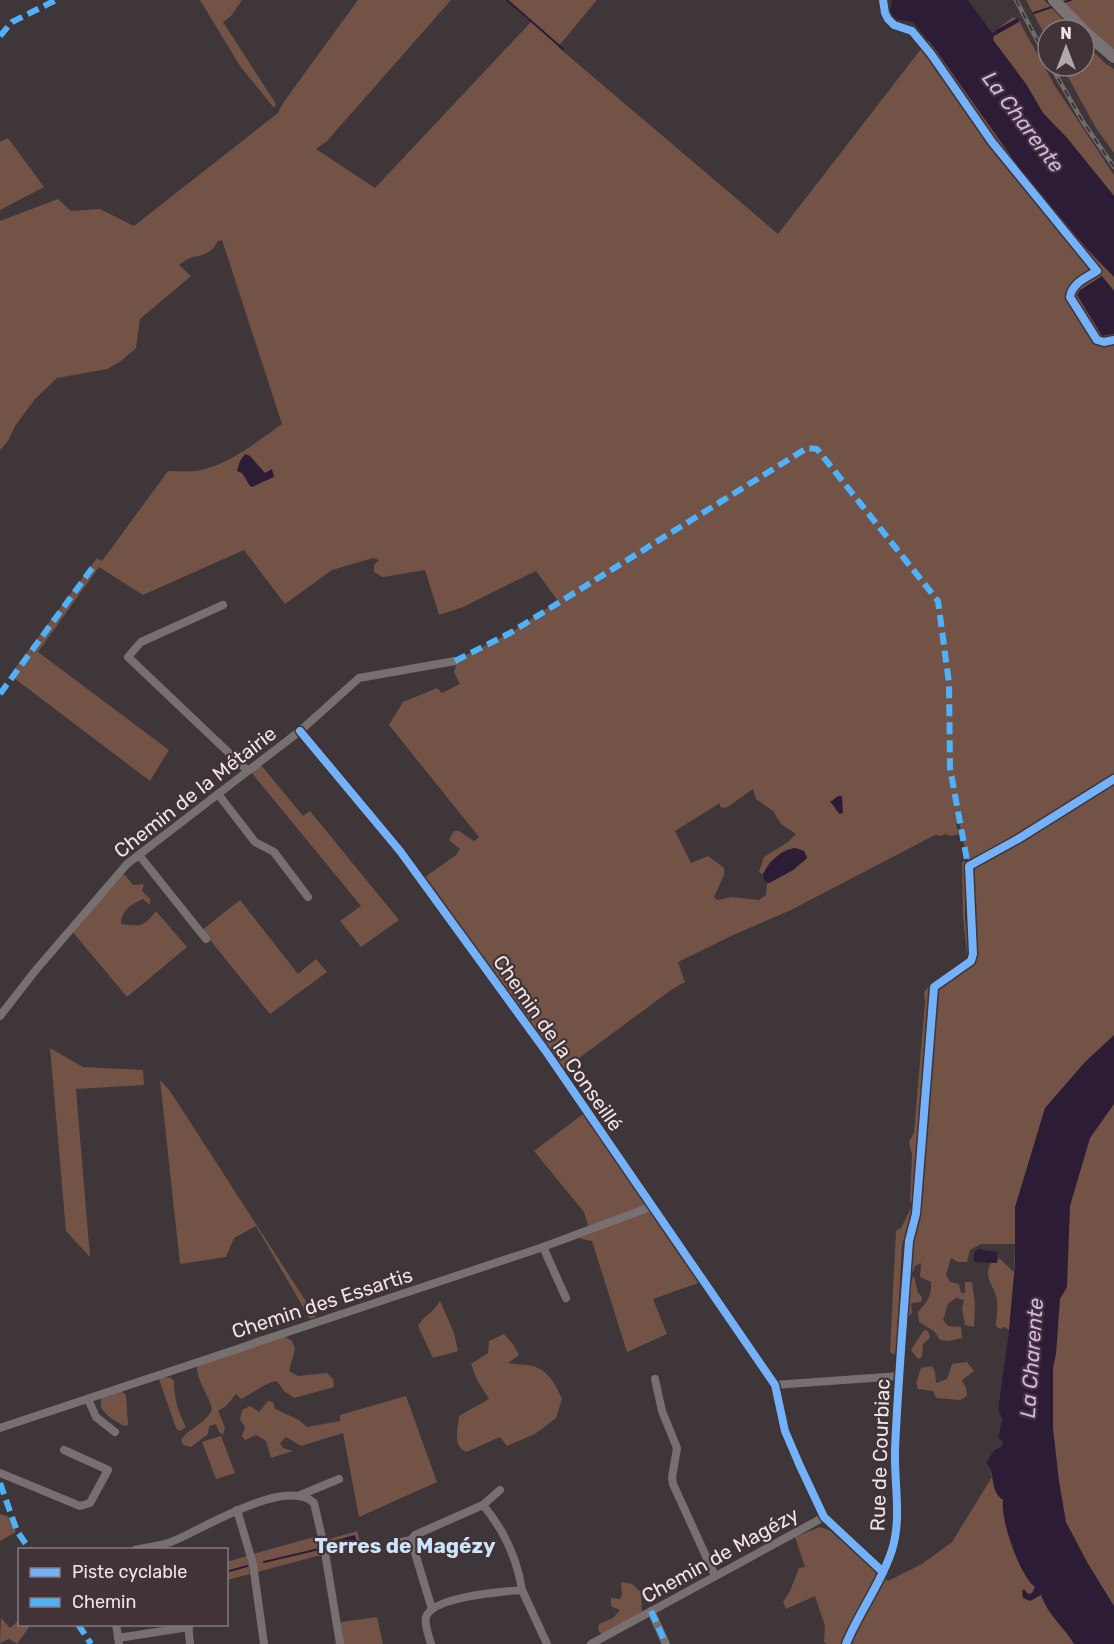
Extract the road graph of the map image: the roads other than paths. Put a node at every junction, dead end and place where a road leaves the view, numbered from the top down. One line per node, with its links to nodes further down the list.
1 (1054, 0): 2 (main road)
2 (1070, 18)
3 (1096, 42): 4 (main road)
4 (1114, 57)
5 (223, 605): 8 (street)
6 (455, 661): 7 (street, Chemin de la Métairie)
7 (300, 731): 8 (street, Chemin de la Métairie); 14 (street, Chemin de la Conseillé)
8 (248, 771): 9 (street, Chemin de la Métairie)
9 (218, 794): 10 (street, Chemin de la Métairie); 11 (street)
10 (139, 855): 12 (street); 13 (street, Chemin de la Métairie)
11 (308, 897)
12 (206, 939)
13 (0, 1016)
14 (653, 1206): 15 (street, Chemin des Essartis); 20 (street, Chemin de la Conseillé)
15 (543, 1247): 16 (street); 21 (street, Chemin des Essartis)
16 (566, 1298)
17 (901, 1363): 18 (street, Rue de Courbiac)
18 (900, 1376): 20 (street); 36 (street, Rue de Courbiac)
19 (655, 1379): 37 (street)
20 (775, 1385): 31 (street)
21 (88, 1399): 22 (street, Chemin des Essartis); 23 (street)
22 (0, 1428)
23 (115, 1432)
24 (64, 1450): 25 (street)
25 (0, 1473)
26 (339, 1479): 28 (street)
27 (500, 1490): 29 (street)
28 (298, 1496): 30 (street); 46 (street)
29 (483, 1505): 32 (street); 38 (street)
30 (237, 1510): 34 (street); 45 (street)
31 (824, 1517): 36 (street, Chemin de Magézy); 37 (street, Chemin de Magézy)
32 (411, 1540): 33 (street); 39 (street)
33 (396, 1543)
34 (171, 1546): 35 (street)
35 (153, 1548)
36 (883, 1572): 51 (street, Rue de Courbiac)
37 (715, 1576): 40 (street, Chemin de Magézy)
38 (522, 1590): 39 (street); 48 (street)
39 (432, 1609): 47 (street)
40 (651, 1611): 49 (street, Chemin de Magézy); 50 (street)
41 (116, 1626): 43 (street)
42 (188, 1626): 43 (street); 44 (street)
43 (118, 1641)
44 (190, 1644)
45 (264, 1644)
46 (340, 1644)
47 (431, 1644)
48 (547, 1644)
49 (591, 1644)
50 (666, 1644)
51 (846, 1644)

